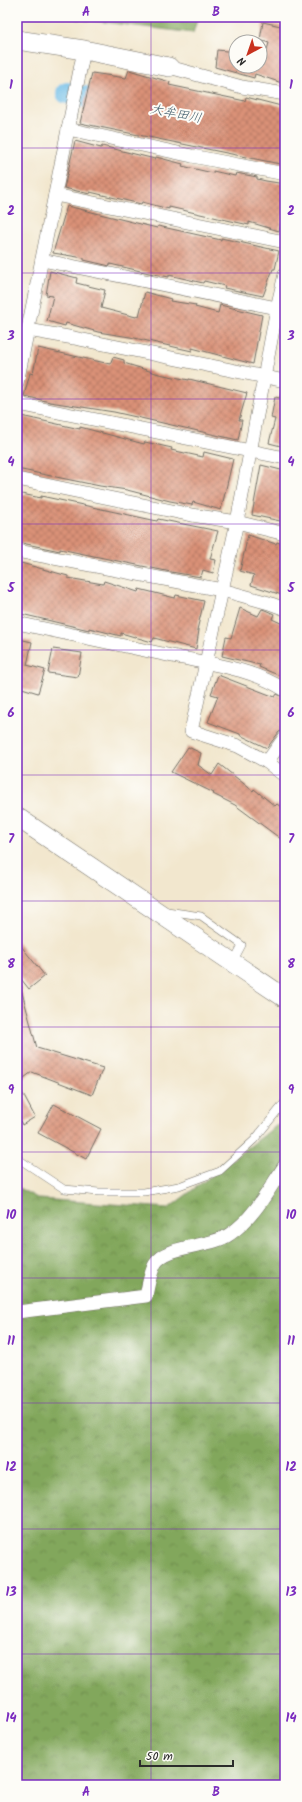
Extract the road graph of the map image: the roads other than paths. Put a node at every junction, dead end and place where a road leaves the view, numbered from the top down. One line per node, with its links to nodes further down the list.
1 (17, 40): 2 (street)
2 (84, 50): 3 (street); 5 (street)
3 (169, 67): 4 (street)
4 (285, 94)
5 (68, 129): 6 (street); 7 (street)
6 (285, 174)
7 (55, 195): 8 (street); 9 (street)
8 (285, 242)
9 (42, 260): 11 (street); 12 (street)
10 (285, 274): 11 (street)
11 (281, 301): 13 (street)
12 (28, 330): 13 (street); 15 (street)
13 (263, 377): 14 (street); 17 (street)
14 (285, 381)
15 (17, 383)
16 (17, 406): 17 (street)
17 (249, 451): 18 (street); 20 (street)
18 (285, 458)
19 (17, 480): 20 (street)
20 (237, 522): 21 (street); 23 (street)
21 (285, 534)
22 (17, 550): 23 (street)
23 (222, 590): 24 (street); 26 (street)
24 (285, 609)
25 (17, 623): 26 (street)
26 (206, 661): 27 (street); 29 (street)
27 (285, 690)
28 (285, 737): 29 (street)
29 (267, 762): 30 (street)
30 (285, 776)
31 (17, 817): 32 (street)
32 (285, 998)
33 (285, 1102): 34 (lane)
34 (17, 1158)
35 (285, 1166): 36 (street)
36 (17, 1312)

